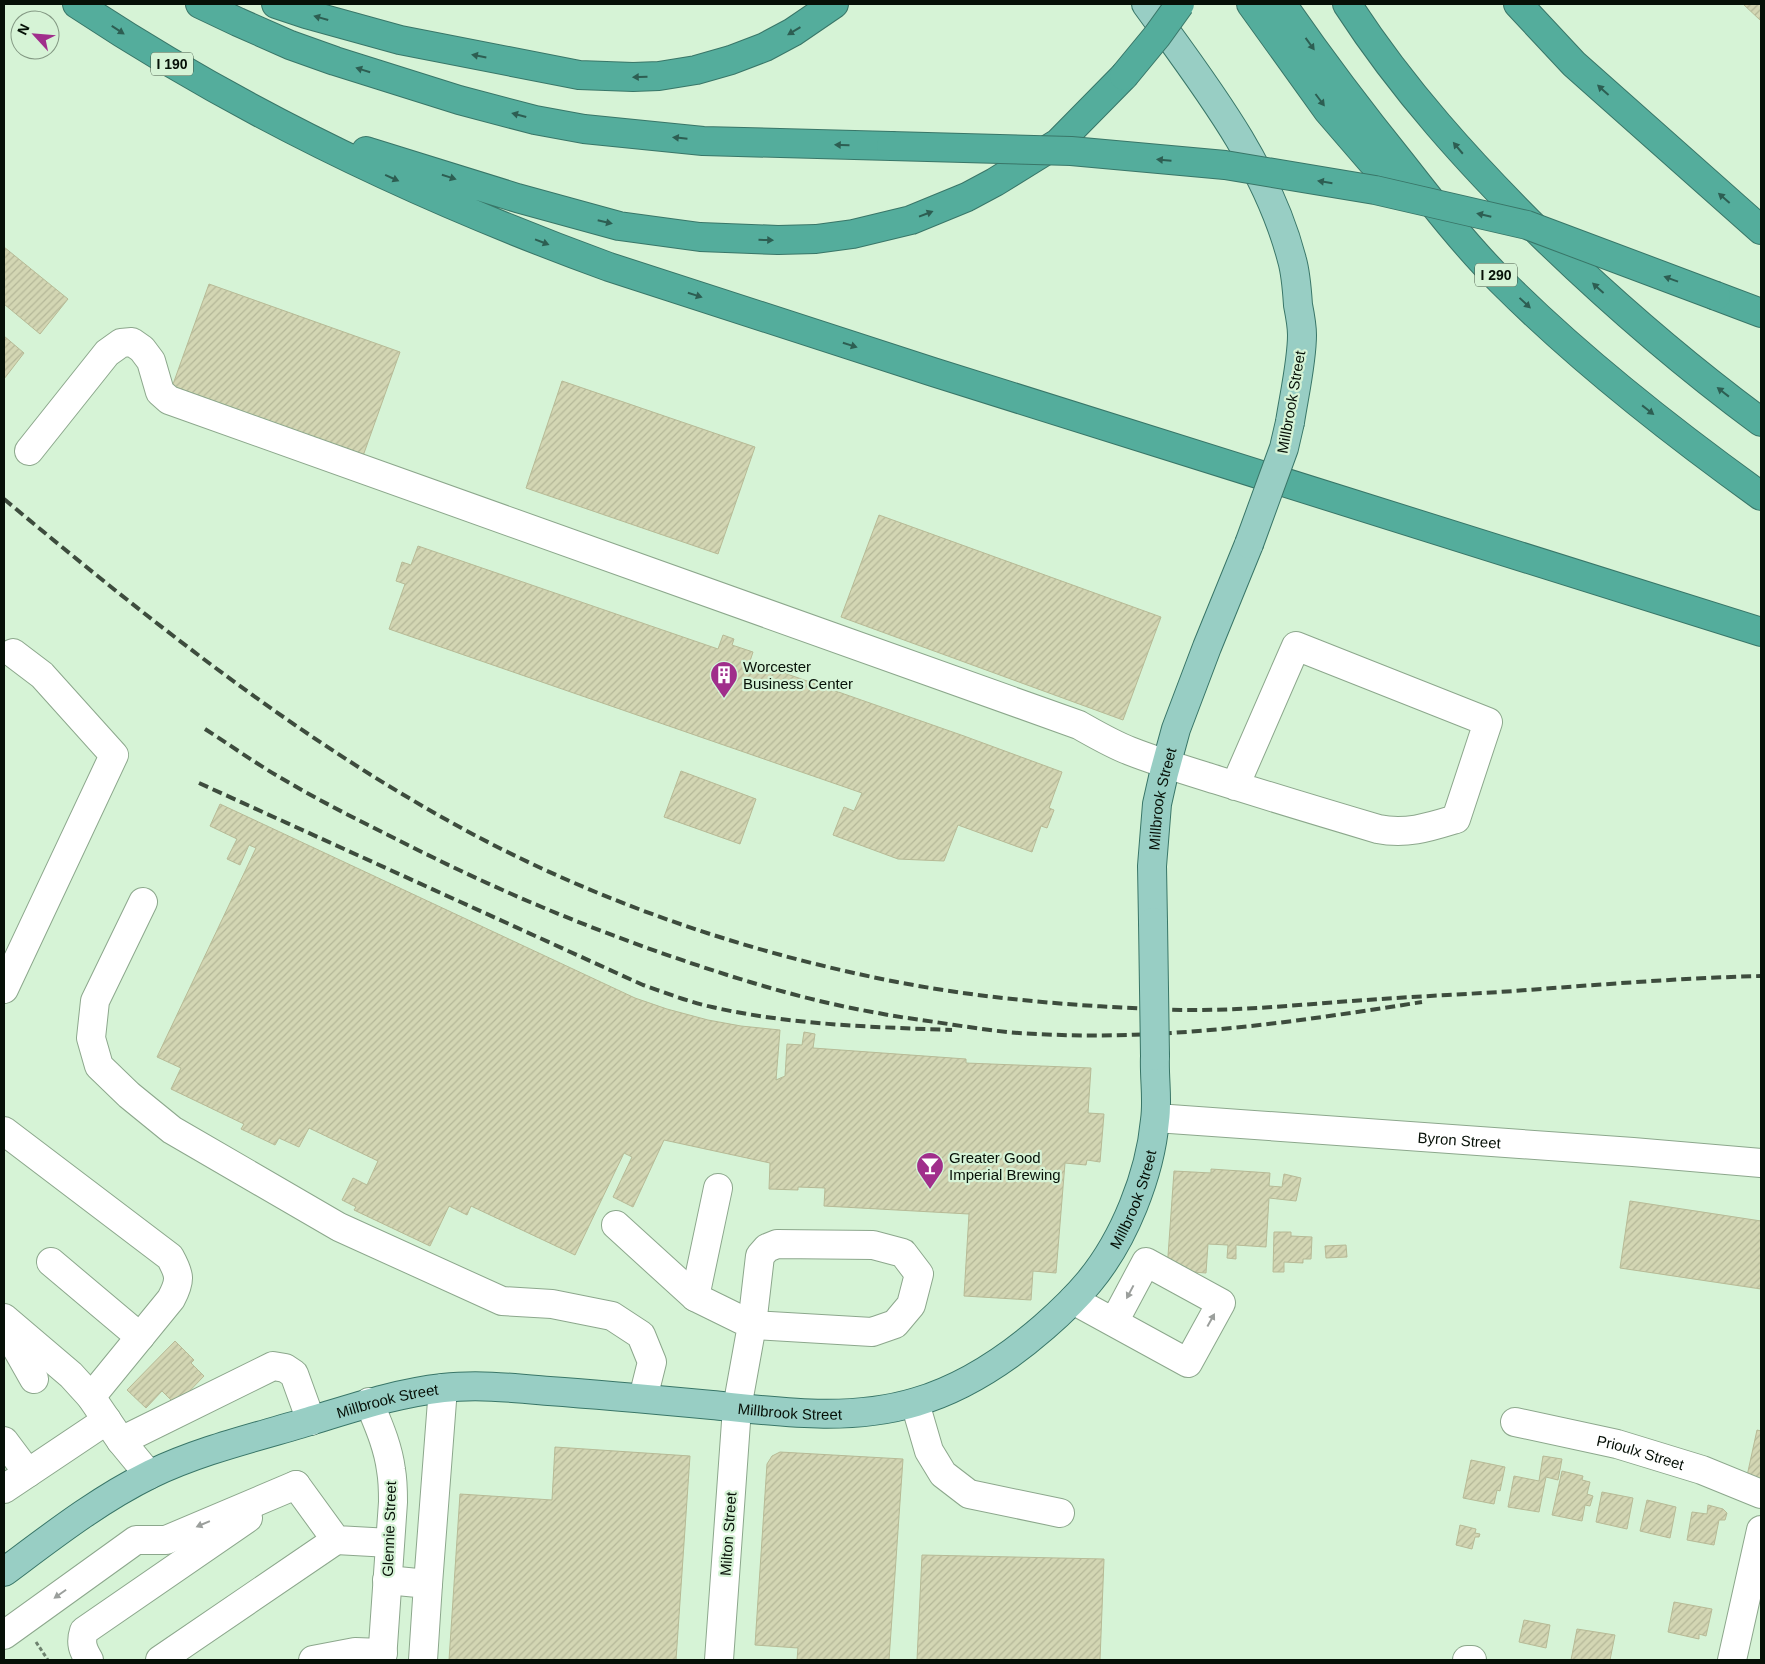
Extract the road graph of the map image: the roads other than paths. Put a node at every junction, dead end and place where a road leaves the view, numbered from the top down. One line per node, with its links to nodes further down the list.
1 (77, 4): 11 (highway, I 190, one-way to 11)
2 (200, 4): 14 (highway, one-way to 2, bridge)
3 (276, 4): 4 (highway, one-way to 3)
4 (834, 4)
5 (1146, 4): 20 (main road, Millbrook Street, bridge)
6 (1180, 4): 11 (highway, one-way to 6, bridge)
7 (1251, 4): 12 (highway, one-way to 12)
8 (1282, 4): 12 (highway, I 290, one-way to 12)
9 (1346, 4): 15 (highway, one-way to 9)
10 (1518, 4): 13 (highway, one-way to 10)
11 (270, 119): 18 (highway, one-way to 18)
12 (1425, 194): 17 (highway, I 290, one-way to 17)
13 (1761, 230)
14 (1761, 313)
15 (1761, 422)
16 (30, 451): 20 (street)
17 (1761, 496)
18 (1761, 632)
19 (13, 653): 23 (street)
20 (1167, 764): 21 (street); 24 (main road, Millbrook Street, bridge)
21 (1235, 786): 21 (street)
22 (143, 902): 40 (street)
23 (4, 989)
24 (1156, 1118): 26 (street, Byron Street); 31 (main road, Millbrook Street)
25 (4, 1132): 36 (street)
26 (1761, 1163)
27 (718, 1188): 30 (street)
28 (616, 1225): 30 (street)
29 (51, 1262): 36 (street)
30 (695, 1297): 35 (street)
31 (1073, 1300): 33 (street); 42 (main road, Millbrook Street)
32 (4, 1318): 39 (street)
33 (1114, 1322): 33 (street, one-way to 33)
34 (4, 1325): 37 (street)
35 (752, 1325): 35 (street, Milton Street); 43 (street, Milton Street)
36 (140, 1337): 39 (street)
37 (34, 1379)
38 (443, 1388): 40 (main road, Millbrook Street); 41 (main road, Millbrook Street); 59 (street)
39 (91, 1397): 46 (street)
40 (643, 1398): 43 (main road, Millbrook Street)
41 (369, 1402): 44 (main road, Millbrook Street); 56 (street, Glennie Street)
42 (915, 1403): 43 (main road, Millbrook Street); 53 (street)
43 (737, 1408): 66 (street, Milton Street)
44 (311, 1421): 46 (street); 49 (main road, Millbrook Street)
45 (1515, 1422): 52 (street, Prioulx Street)
46 (114, 1430): 48 (street); 49 (street)
47 (4, 1441): 48 (street)
48 (28, 1473): 51 (street)
49 (149, 1475): 57 (main road, Millbrook Street)
50 (296, 1485): 55 (street); 60 (street, one-way to 60); 62 (street)
51 (4, 1490)
52 (1761, 1494)
53 (1060, 1513)
54 (1761, 1530): 69 (street)
55 (336, 1540): 56 (street); 63 (street)
56 (390, 1543): 58 (street, Glennie Street)
57 (4, 1572)
58 (387, 1580): 59 (street); 61 (street, Glennie Street)
59 (428, 1584): 65 (street)
60 (4, 1634)
61 (383, 1656): 64 (street)
62 (89, 1660)
63 (160, 1660)
64 (313, 1660)
65 (423, 1660)
66 (719, 1660)
67 (1467, 1660): 68 (street)
68 (1472, 1660)
69 (1732, 1660)

